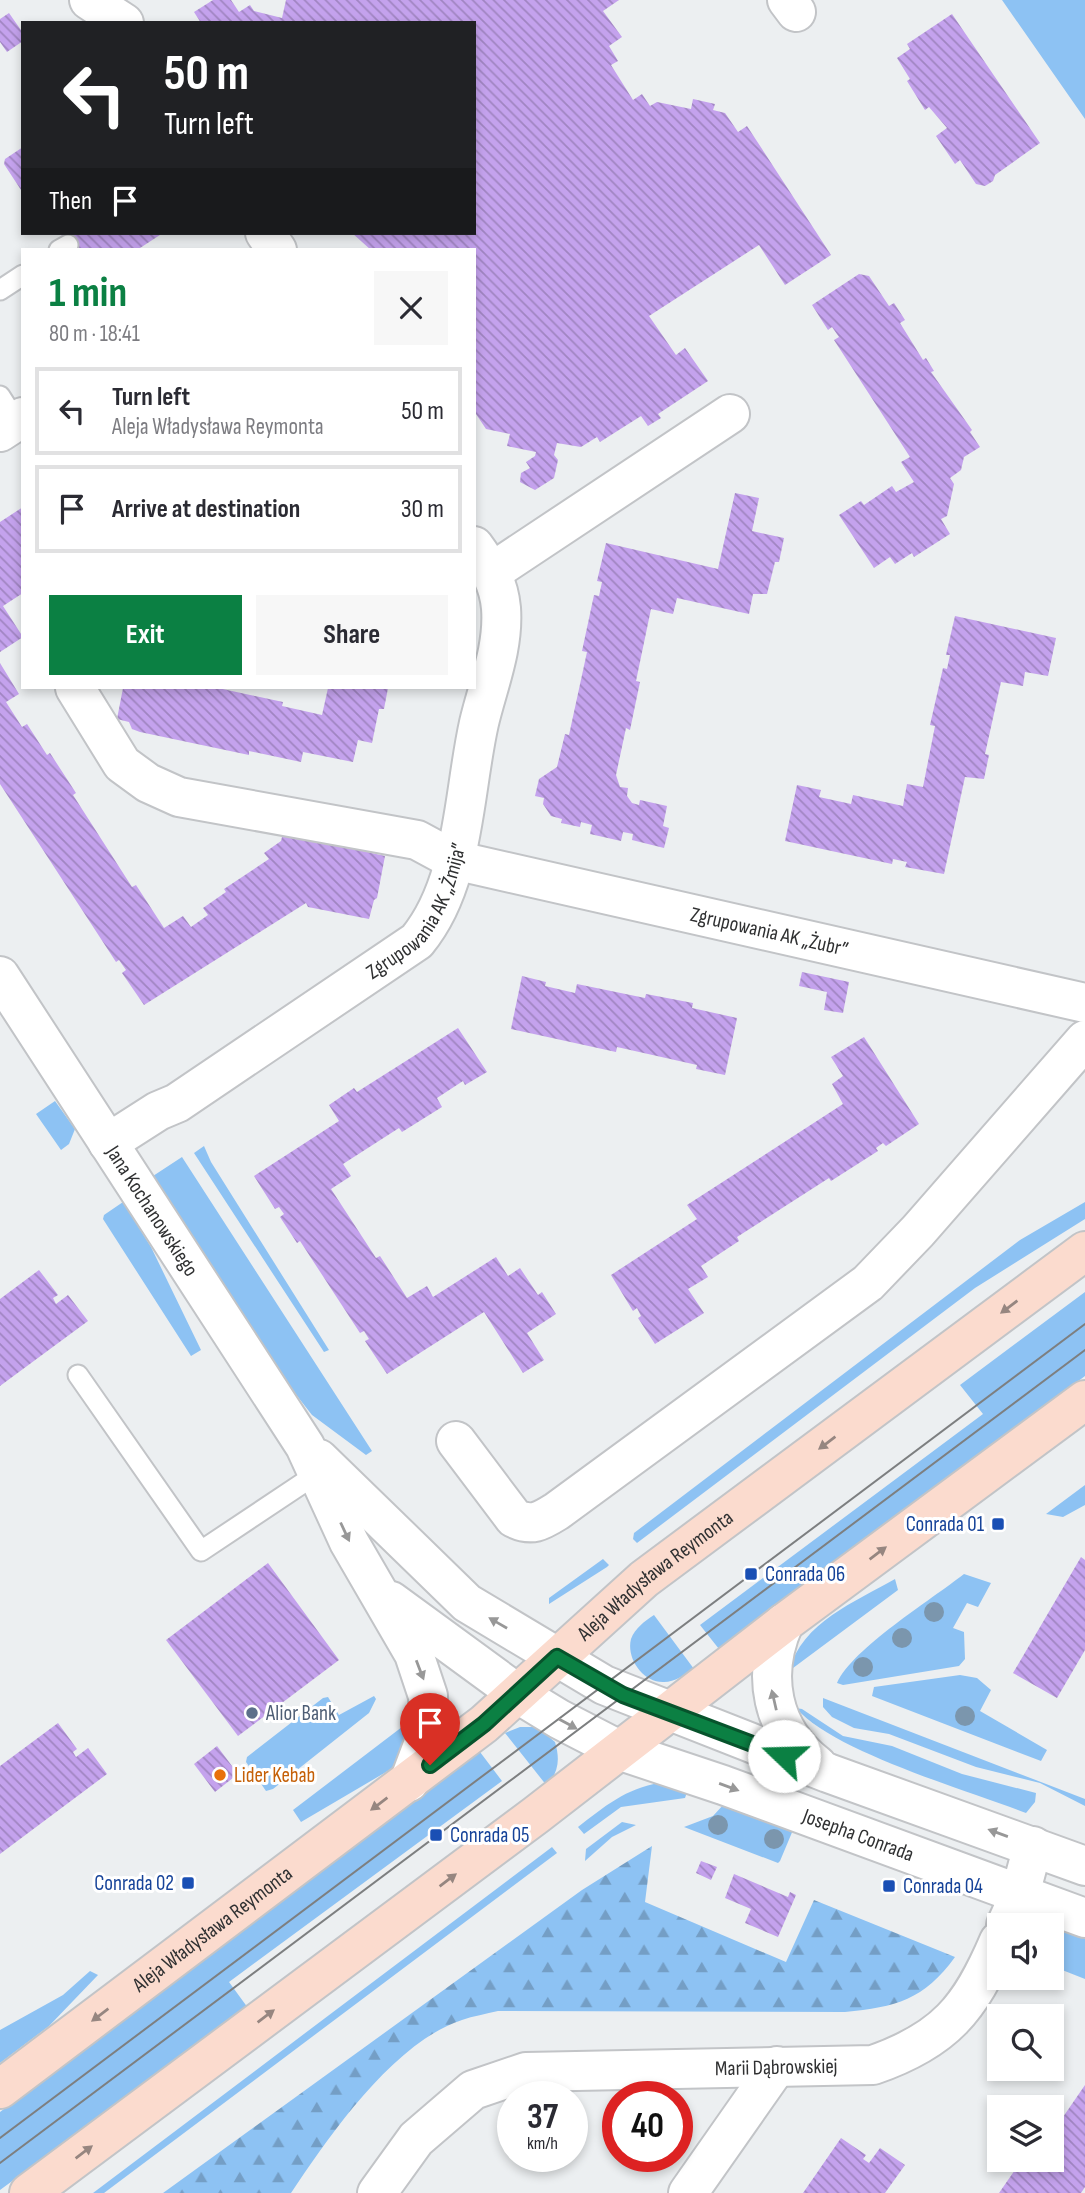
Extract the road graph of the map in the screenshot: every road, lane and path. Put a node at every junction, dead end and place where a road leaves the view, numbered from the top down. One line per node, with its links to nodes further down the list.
1 (89, 0): 2 (street)
2 (129, 14)
3 (21, 276): 4 (lane)
4 (0, 290)
5 (730, 414): 6 (street)
6 (483, 559): 8 (street, Zgrupowania AK „Żmija”)
7 (76, 689): 8 (street, Zgrupowania AK „Żubr”)
8 (454, 860): 10 (street, Zgrupowania AK „Żubr”); 12 (street, Zgrupowania AK „Żmija”)
9 (0, 976): 12 (street, Jana Kochanowskiego)
10 (1085, 1003)
11 (1085, 1040): 16 (street)
12 (108, 1143): 17 (street, Jana Kochanowskiego)
13 (1085, 1251): 20 (main road, Aleja Władysława Reymonta, one-way to 20)
14 (78, 1375): 17 (lane)
15 (1085, 1400): 19 (main road, one-way to 15)
16 (456, 1441)
17 (312, 1459): 18 (street, Jana Kochanowskiego, one-way to 18); 20 (street, Jana Kochanowskiego, one-way to 17)
18 (376, 1589): 21 (street, Jana Kochanowskiego); 25 (street, one-way to 25)
19 (784, 1623): 22 (main road); 24 (street, one-way to 19)
20 (557, 1657): 21 (main road, Aleja Władysława Reymonta); 22 (street)
21 (519, 1694): 23 (street, Josepha Conrada, one-way to 23); 25 (main road, Aleja Władysława Reymonta)
22 (670, 1710): 23 (main road); 24 (street)
23 (621, 1751): 28 (street, Josepha Conrada, one-way to 28); 33 (main road, one-way to 23)
24 (828, 1773): 26 (street, one-way to 24)
25 (409, 1782): 32 (main road, Aleja Władysława Reymonta, one-way to 32)
26 (1033, 1846): 27 (street); 28 (street)
27 (1085, 1866)
28 (1013, 1910): 29 (street, Josepha Conrada)
29 (1085, 1919)
30 (987, 1963): 31 (street, Marii Dąbrowskiej)
31 (777, 2066): 34 (street, Marii Dąbrowskiej); 35 (street)
32 (0, 2089)
33 (29, 2193)
34 (377, 2193)
35 (688, 2193)

